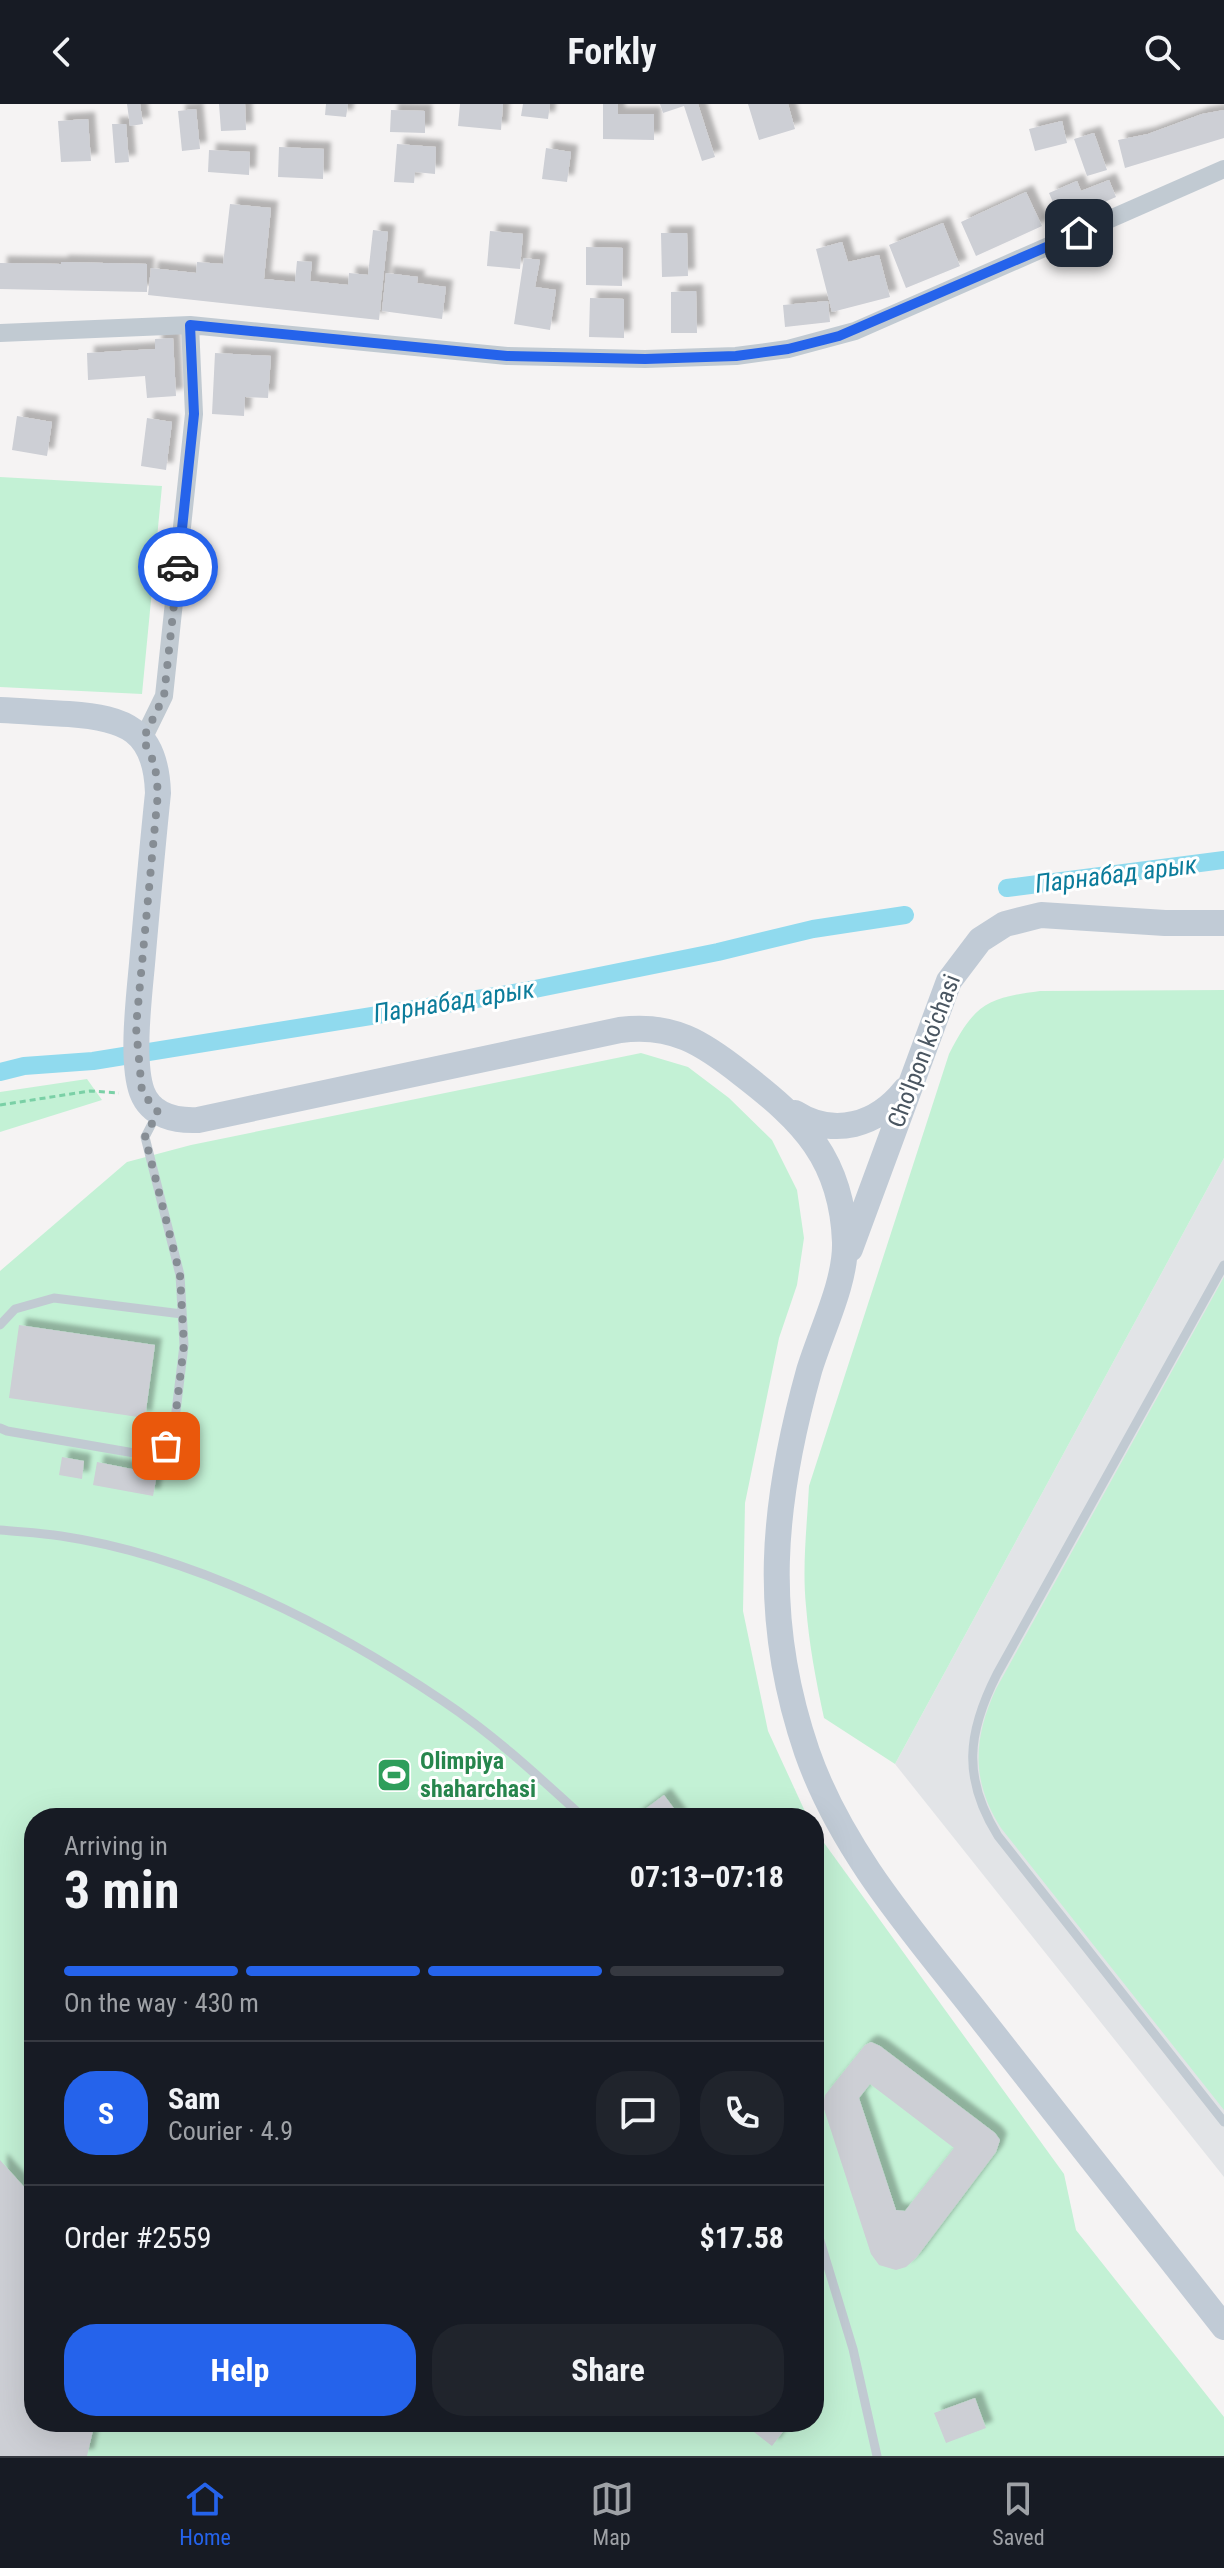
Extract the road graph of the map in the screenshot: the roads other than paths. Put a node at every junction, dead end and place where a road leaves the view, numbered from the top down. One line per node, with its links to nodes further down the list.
1 (1224, 169): 2 (street)
2 (190, 325): 3 (street); 5 (street)
3 (0, 333)
4 (0, 710): 5 (main road)
5 (143, 739): 8 (main road)
6 (1224, 923): 7 (main road, Cho'lpon ko'chasi)
7 (911, 1081): 9 (main road); 11 (main road, Cho'lpon ko'chasi)
8 (146, 1091): 9 (main road); 12 (lane)
9 (785, 1107): 11 (main road)
10 (1224, 1265): 17 (lane)
11 (843, 1269): 19 (main road, Cho'lpon ko'chasi)
12 (182, 1314): 13 (lane); 14 (lane)
13 (0, 1325)
14 (0, 1428)
15 (0, 1530): 16 (lane)
16 (573, 1808)
17 (1224, 2122)
18 (824, 2254): 20 (lane)
19 (1224, 2327)
20 (877, 2456)

